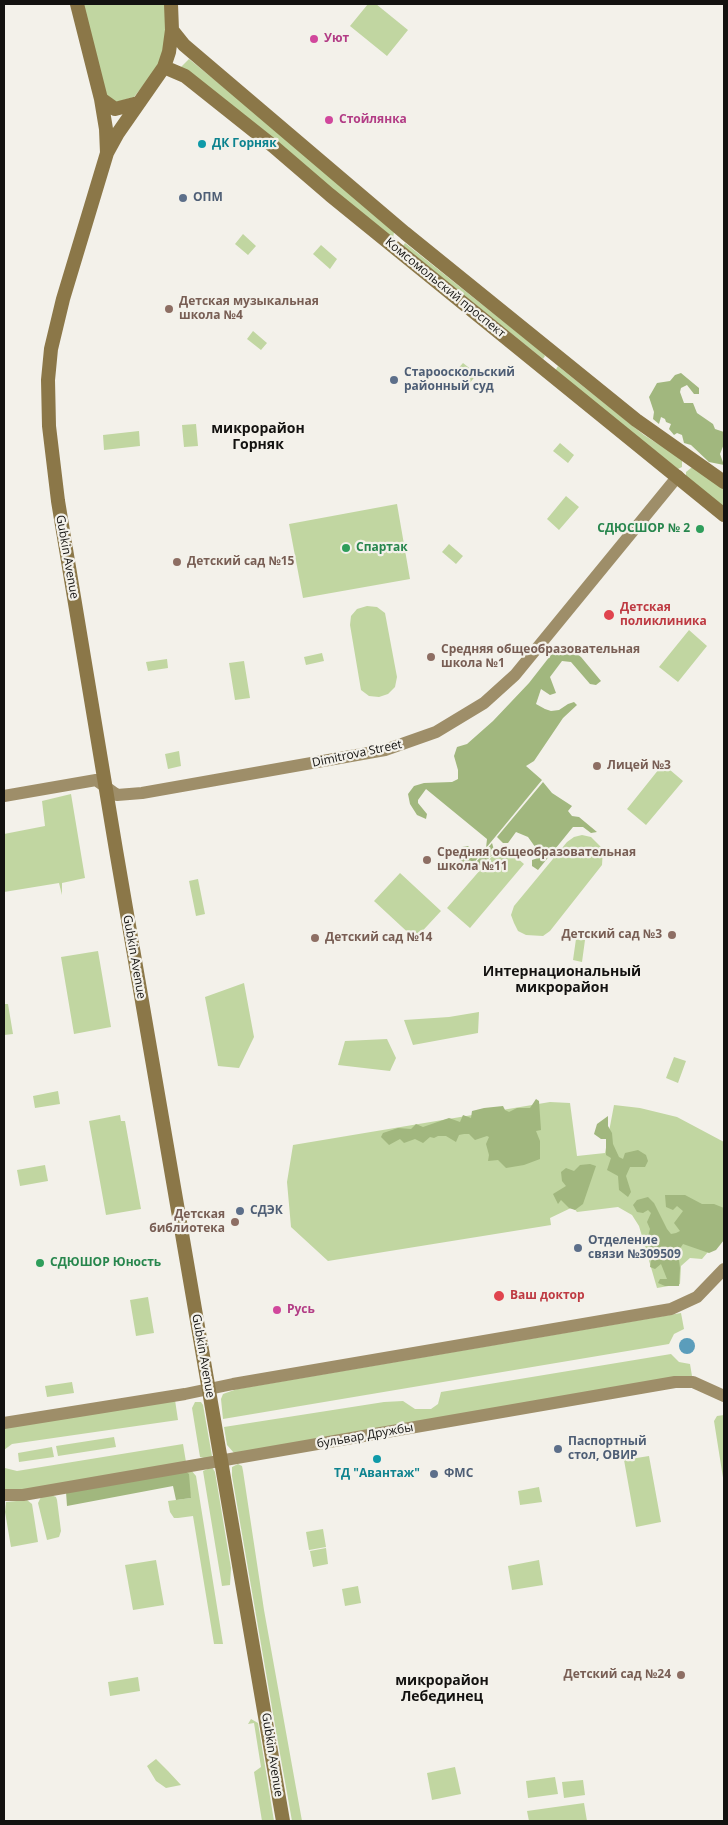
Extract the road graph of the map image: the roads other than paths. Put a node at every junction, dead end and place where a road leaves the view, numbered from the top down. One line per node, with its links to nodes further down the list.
1 (77, 4): 5 (main road)
2 (171, 4): 3 (main road)
3 (172, 30): 4 (main road); 8 (main road, Комсомольский проспект)
4 (164, 67): 6 (main road, Gubkin Avenue); 9 (main road, Комсомольский проспект)
5 (100, 99): 6 (main road); 7 (main road)
6 (138, 103): 7 (main road, Gubkin Avenue)
7 (108, 153): 16 (main road, Gubkin Avenue)
8 (404, 233): 9 (main road); 10 (main road, Комсомольский проспект)
9 (393, 245): 11 (main road, Комсомольский проспект)
10 (555, 354): 11 (main road); 12 (main road, Комсомольский проспект)
11 (543, 368): 13 (main road, Комсомольский проспект)
12 (692, 458): 13 (main road); 14 (main road, Комсомольский проспект)
13 (678, 476): 15 (main road, Комсомольский проспект); 16 (main road, Dimitrova Street)
14 (724, 482)
15 (724, 515)
16 (106, 788): 17 (main road, Dimitrova Street); 19 (main road, Gubkin Avenue)
17 (4, 796)
18 (724, 1270): 19 (main road)
19 (209, 1389): 21 (main road); 22 (main road, Gubkin Avenue)
20 (724, 1396): 22 (main road, бульвар Дружбы)
21 (4, 1423)
22 (221, 1461): 23 (main road, бульвар Дружбы); 24 (main road, Gubkin Avenue)
23 (4, 1495)
24 (282, 1821)

